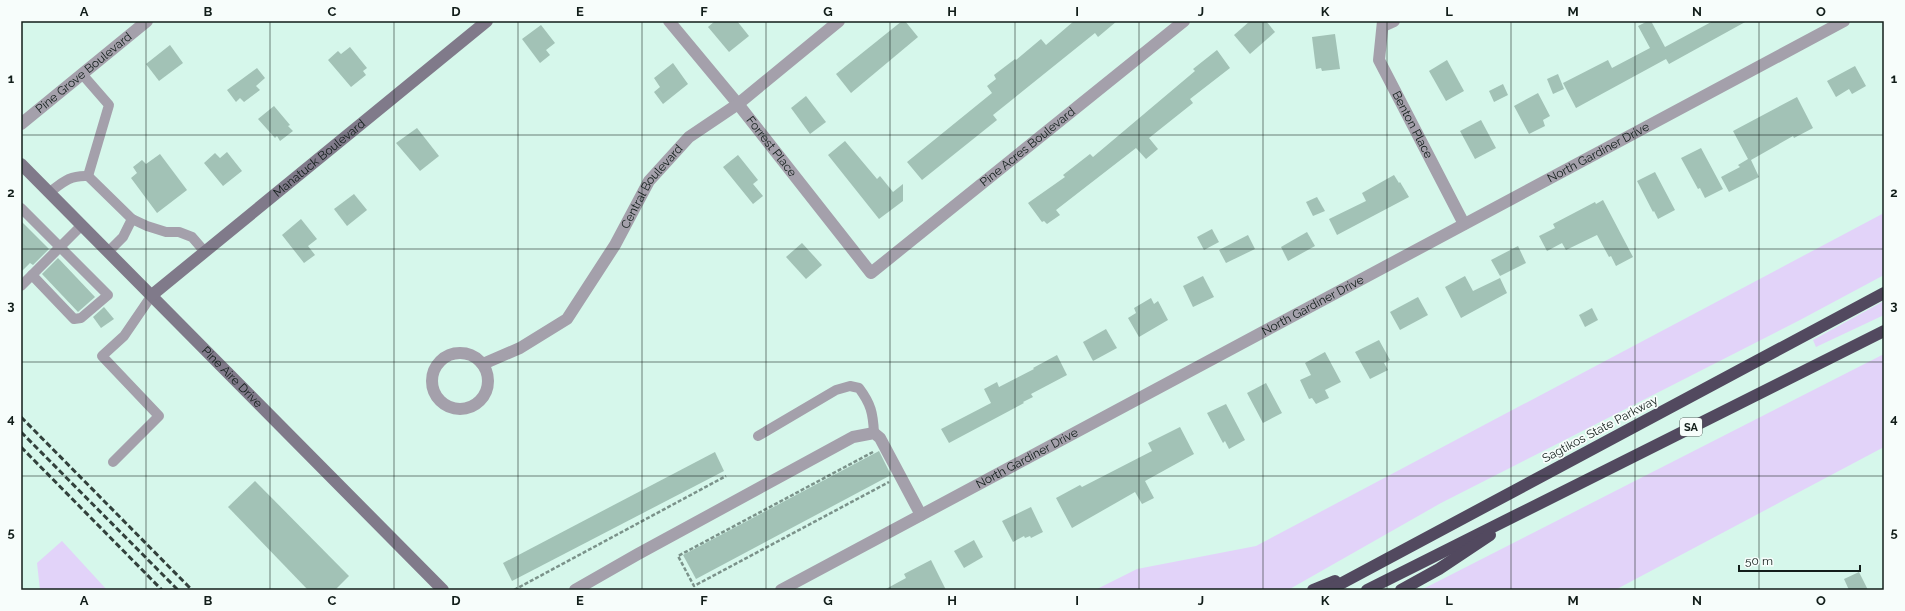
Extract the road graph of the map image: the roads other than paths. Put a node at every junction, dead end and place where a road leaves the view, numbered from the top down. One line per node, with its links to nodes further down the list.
1 (147, 21): 8 (street, Pine Grove Boulevard)
2 (487, 21): 20 (street, Manatuck Boulevard)
3 (669, 21): 9 (street, Forrest Place)
4 (839, 21): 9 (street, Central Boulevard)
5 (1184, 21): 21 (street, Pine Acres Boulevard)
6 (1844, 21): 16 (street, North Gardiner Drive)
7 (1387, 23): 16 (street, Benton Place)
8 (82, 74): 10 (street, Pine Grove Boulevard); 12 (lane)
9 (738, 104): 21 (street, Forrest Place); 27 (street, Central Boulevard)
10 (21, 124)
11 (21, 164): 13 (street, Pine Aire Drive)
12 (88, 176): 13 (lane); 15 (lane)
13 (50, 192): 17 (street, Pine Aire Drive)
14 (21, 208): 18 (lane)
15 (132, 219): 19 (lane); 20 (lane)
16 (1464, 224): 32 (street, North Gardiner Drive)
17 (82, 225): 18 (lane); 19 (street, Pine Aire Drive)
18 (60, 247): 22 (lane); 22 (lane)
19 (108, 252): 25 (street, Pine Aire Drive)
20 (204, 252): 25 (street, Manatuck Boulevard)
21 (871, 273)
22 (32, 275): 23 (lane)
23 (21, 286)
24 (1884, 293): 33 (highway, Sagtikos State Parkway / SA)
25 (152, 295): 30 (lane); 34 (street, Pine Aire Drive)
26 (1884, 331): 31 (highway, SA)
27 (483, 364): 27 (street)
28 (874, 433): 29 (lane); 32 (street); 35 (street)
29 (758, 436)
30 (113, 462)
31 (1534, 505): 39 (highway, SA); 40 (highway)
32 (921, 515): 36 (street, North Gardiner Drive)
33 (1366, 569): 37 (highway); 38 (highway, Sagtikos State Parkway / SA)
34 (444, 590)
35 (575, 590)
36 (781, 590)
37 (1312, 590)
38 (1329, 590)
39 (1367, 590)
40 (1401, 590)

